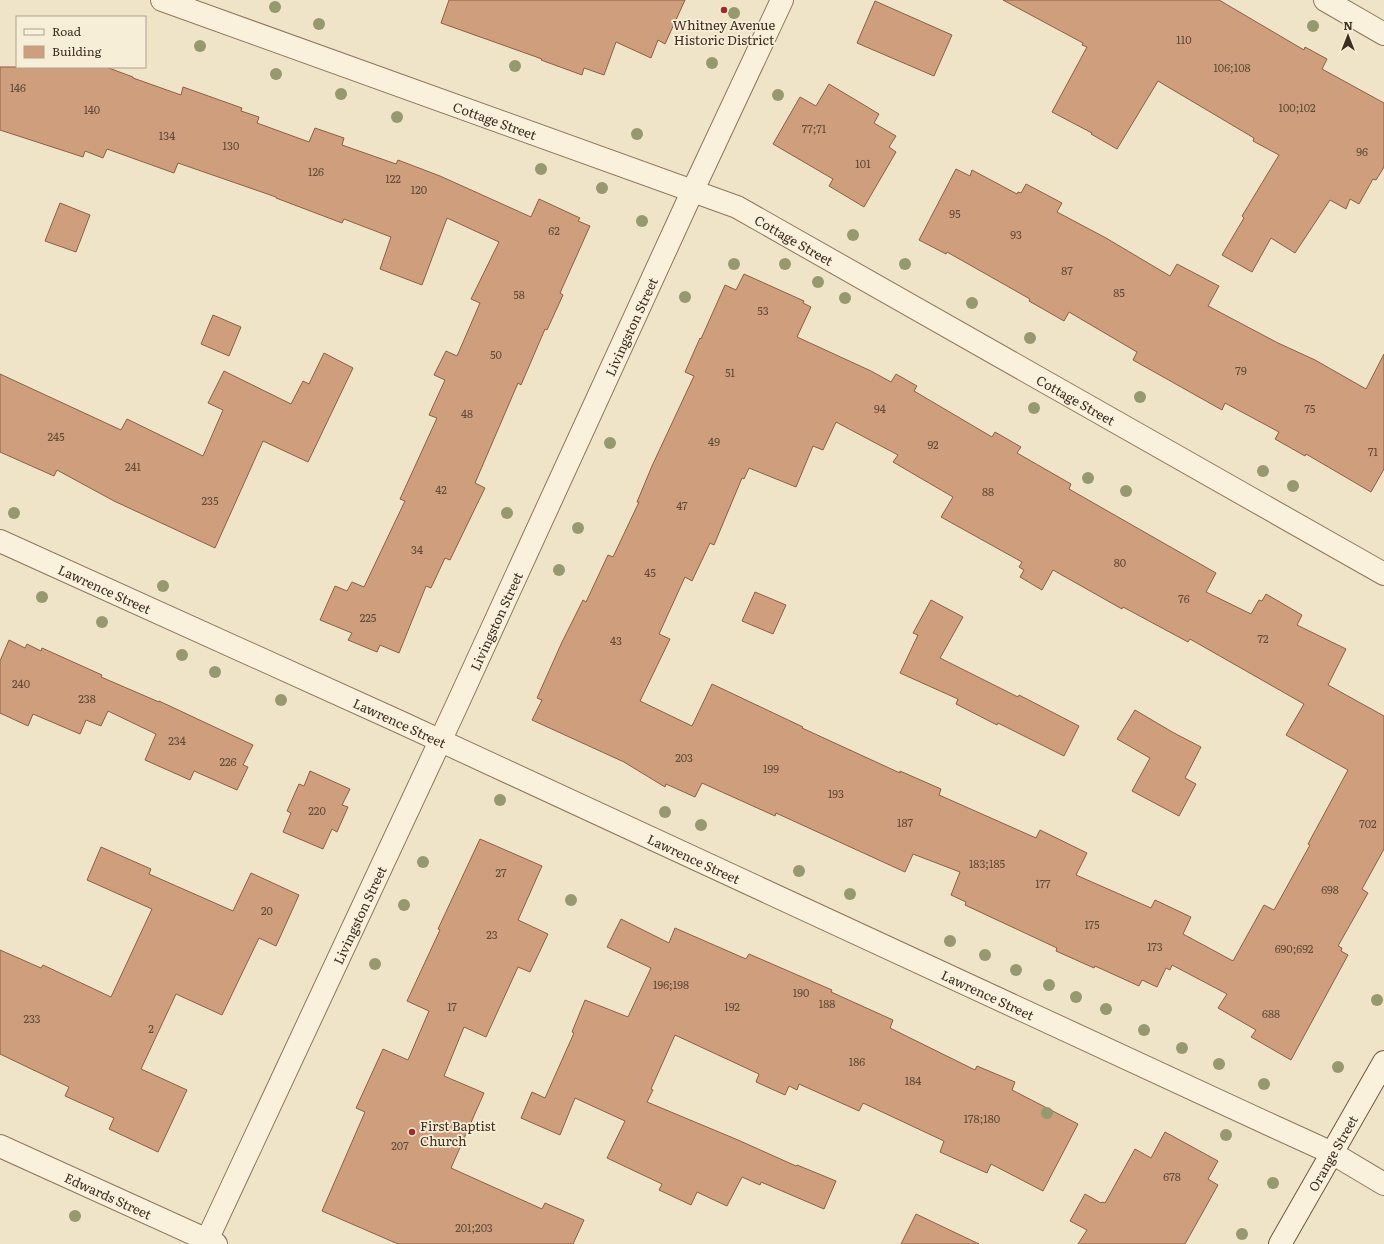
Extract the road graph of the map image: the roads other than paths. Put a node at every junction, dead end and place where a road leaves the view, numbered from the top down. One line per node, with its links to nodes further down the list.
1 (162, 0): 5 (street, Cottage Street)
2 (782, 0): 5 (street, Livingston Street)
3 (1325, 0): 4 (street)
4 (1384, 34)
5 (693, 190): 7 (street, Cottage Street); 8 (street, Livingston Street)
6 (0, 540): 8 (street, Lawrence Street)
7 (1384, 574)
8 (441, 740): 11 (street, Lawrence Street); 13 (street, Livingston Street)
9 (1384, 1062): 11 (street, Orange Street)
10 (0, 1146): 13 (street, Edwards Street)
11 (1332, 1153): 12 (street, Lawrence Street); 14 (street, Orange Street)
12 (1384, 1184)
13 (211, 1242)
14 (1280, 1244)

